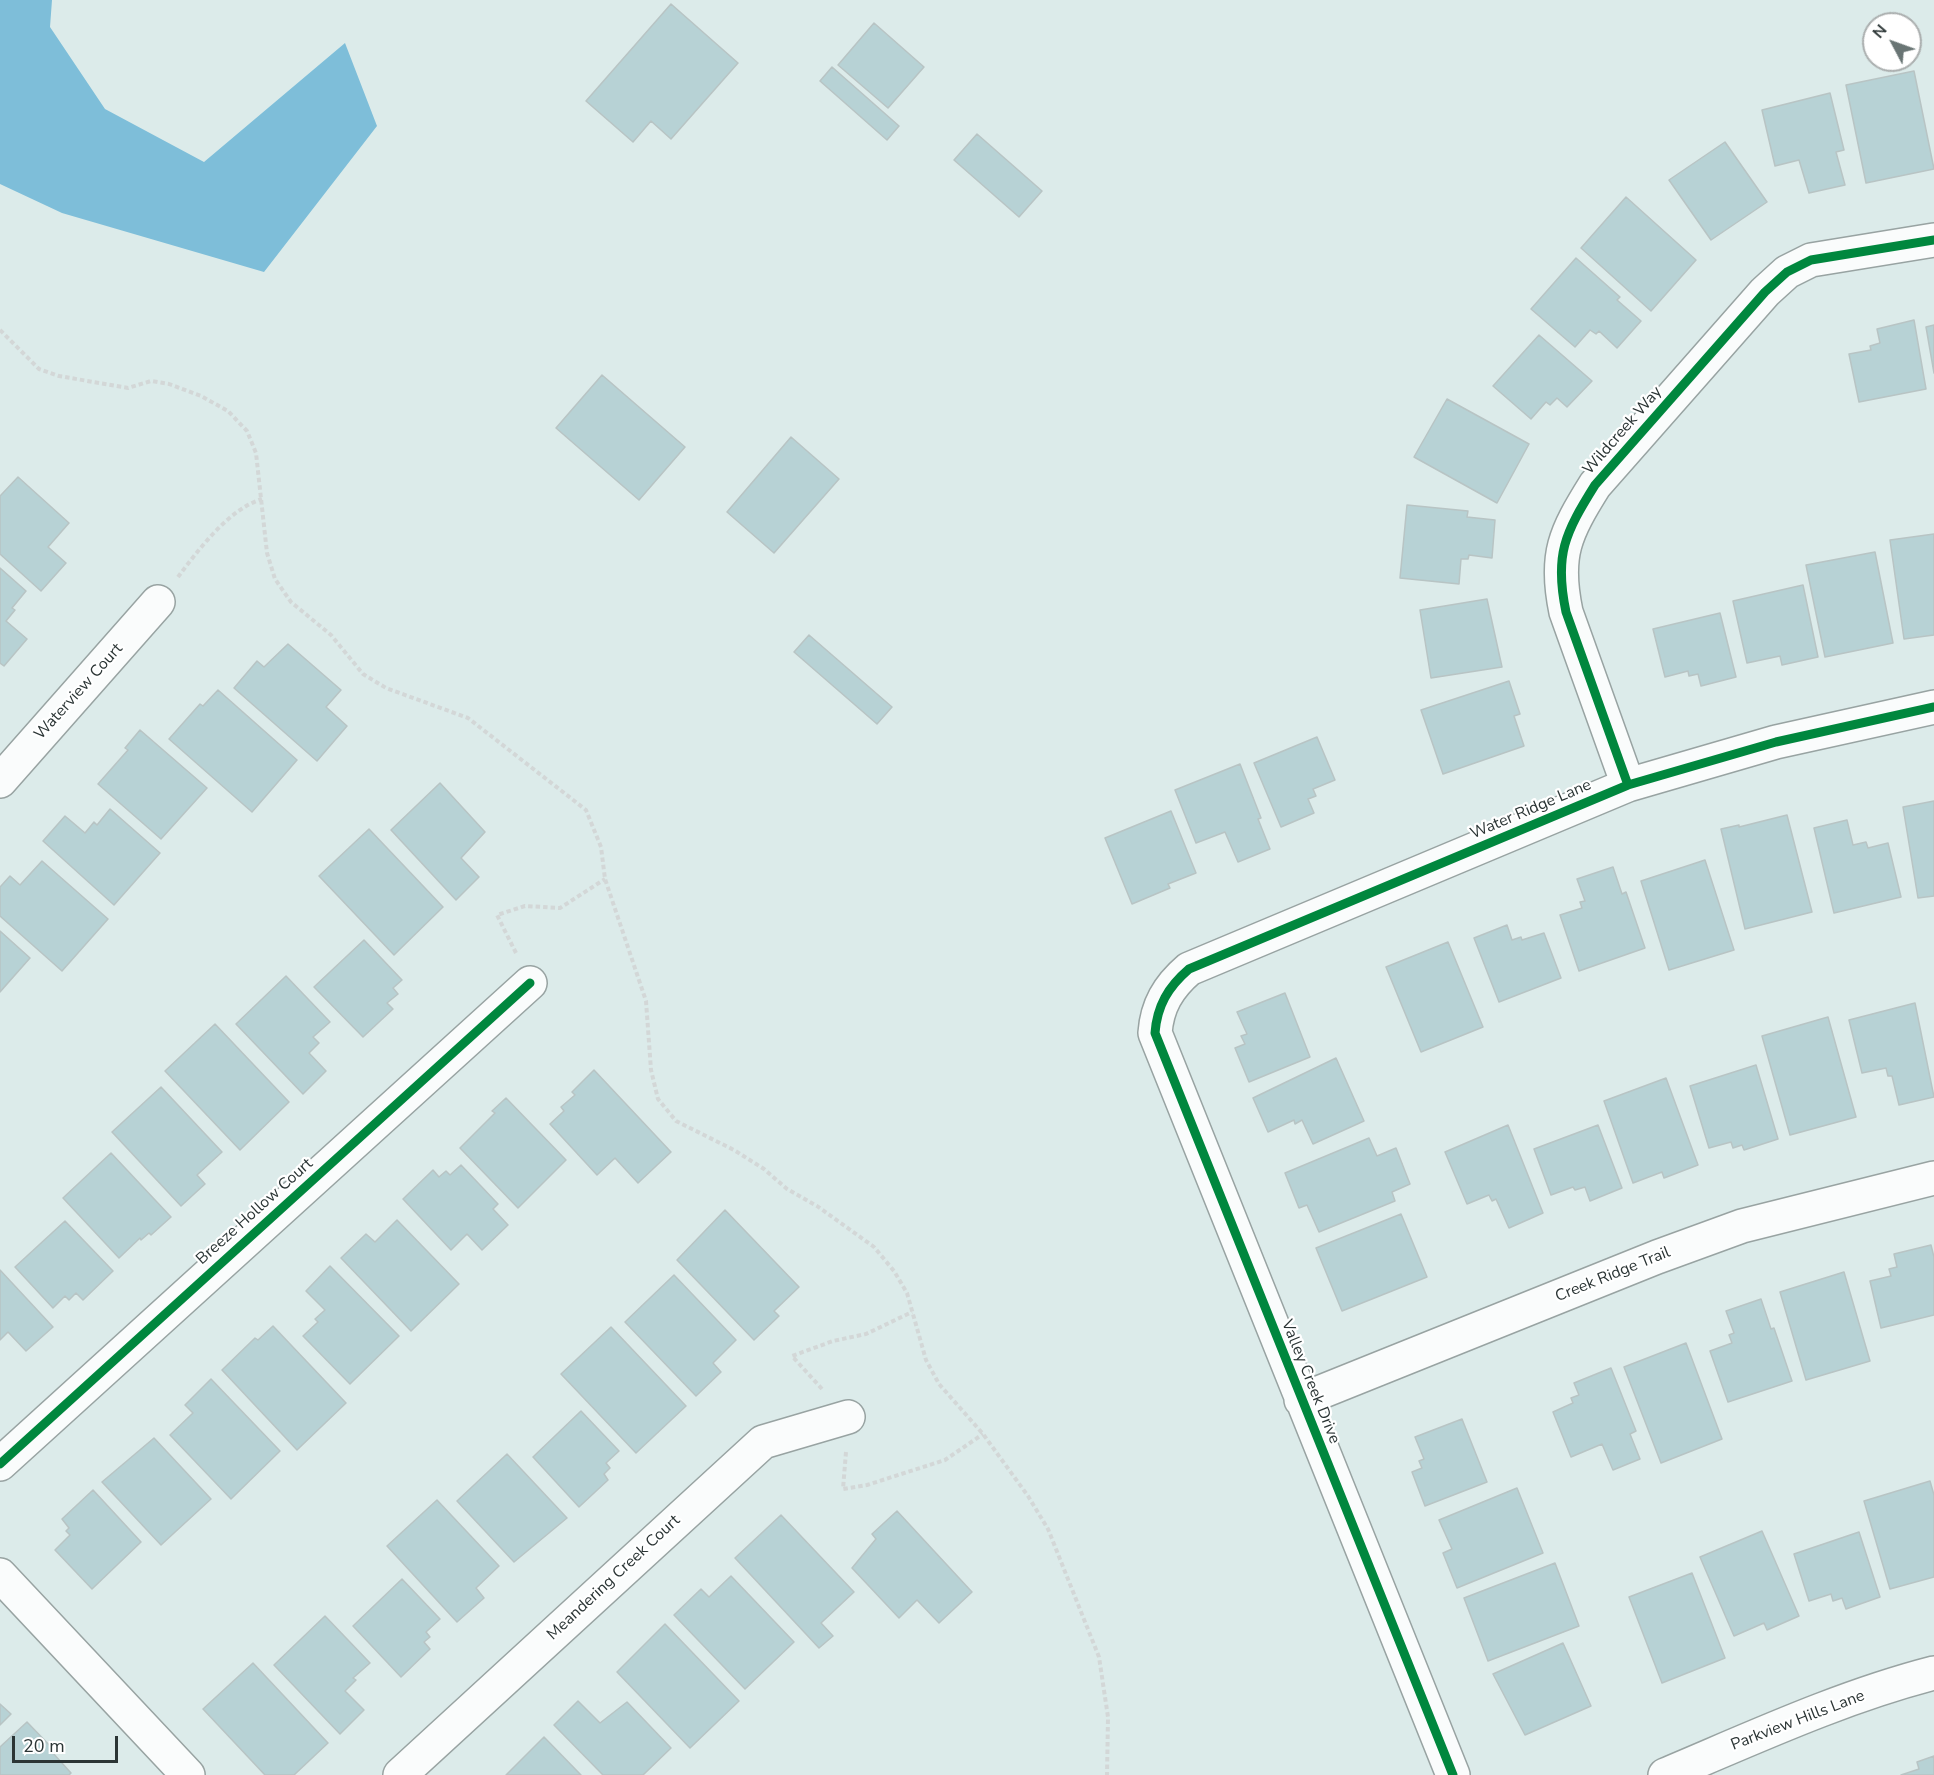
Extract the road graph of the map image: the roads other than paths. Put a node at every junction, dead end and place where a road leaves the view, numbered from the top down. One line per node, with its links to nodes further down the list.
1 (1934, 240): 5 (street, Wildcreek Way)
2 (158, 602): 4 (street, Waterview Court)
3 (1934, 707): 5 (street, Water Ridge Lane)
4 (0, 781)
5 (1628, 785): 7 (street, Water Ridge Lane)
6 (530, 983): 11 (street, Breeze Hollow Court)
7 (1164, 998): 9 (street, Valley Creek Drive)
8 (1934, 1178): 9 (street, Creek Ridge Trail)
9 (1300, 1400): 16 (street, Valley Creek Drive)
10 (848, 1417): 15 (street, Meandering Creek Court)
11 (0, 1464)
12 (0, 1575): 14 (street)
13 (1934, 1673): 17 (street, Parkview Hills Lane)
14 (188, 1775)
15 (400, 1775)
16 (1453, 1775)
17 (1665, 1775)

